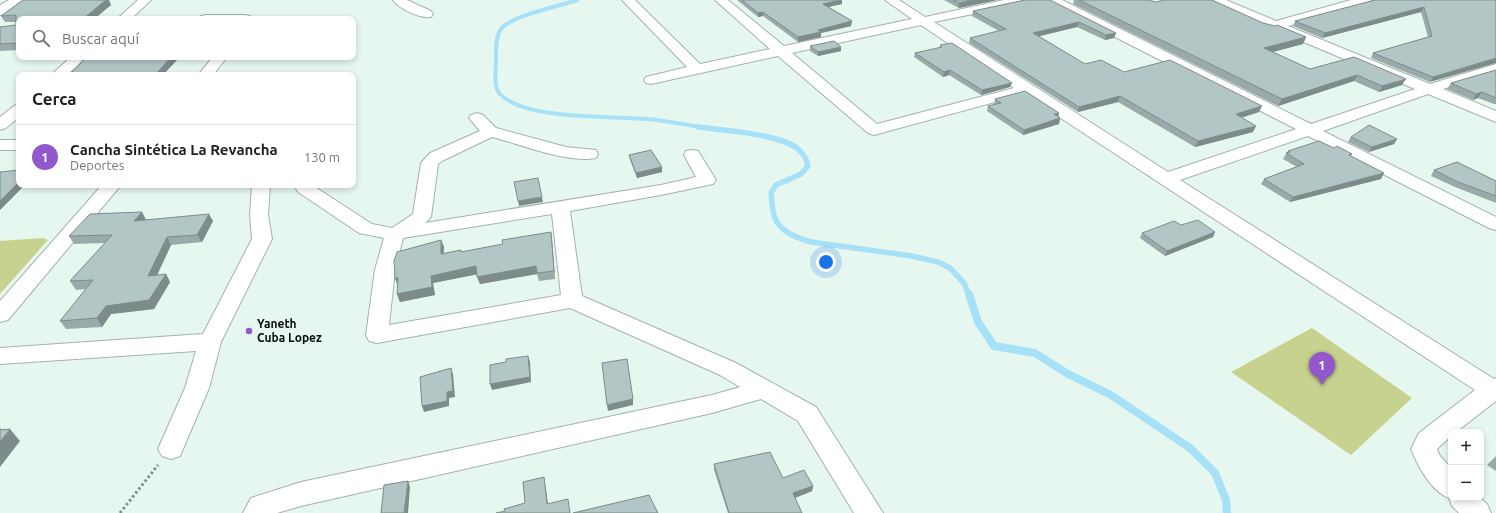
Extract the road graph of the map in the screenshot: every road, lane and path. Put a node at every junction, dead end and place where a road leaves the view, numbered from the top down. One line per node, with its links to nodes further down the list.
1 (17, 0): 11 (street)
2 (146, 0): 13 (street)
3 (399, 0): 12 (street)
4 (628, 0): 20 (street)
5 (721, 0): 16 (street)
6 (891, 0): 14 (street)
7 (1021, 0): 14 (street)
8 (1052, 0): 30 (street)
9 (1215, 0): 15 (street)
10 (1365, 0): 15 (street)
11 (0, 11)
12 (427, 14)
13 (127, 16)
14 (924, 20): 16 (street); 24 (street)
15 (1275, 25): 25 (street)
16 (781, 51): 20 (street); 24 (street)
17 (76, 60): 21 (street)
18 (218, 60): 22 (street)
19 (1496, 68): 25 (street)
20 (697, 70): 23 (street)
21 (62, 72)
22 (208, 72)
23 (651, 80)
24 (1026, 89): 36 (street)
25 (1429, 89): 27 (street); 30 (street)
26 (16, 112): 29 (street)
27 (1496, 117)
28 (477, 118): 31 (street)
29 (0, 125)
30 (1310, 130): 36 (street); 41 (street)
31 (490, 132): 34 (street); 42 (street)
32 (16, 144): 33 (street)
33 (0, 145)
34 (590, 154)
35 (692, 155): 40 (street)
36 (1166, 179): 48 (street)
37 (109, 188): 44 (street)
38 (260, 188): 45 (street)
39 (304, 188): 42 (street)
40 (560, 206): 42 (street); 43 (street)
41 (1496, 224)
42 (395, 234): 43 (street)
43 (572, 300): 47 (street)
44 (0, 315)
45 (210, 342): 46 (street); 49 (street)
46 (0, 356)
47 (764, 389): 53 (street); 54 (street)
48 (1495, 389): 50 (street)
49 (171, 449): 52 (path)
50 (1448, 484)
51 (1465, 501): 55 (street)
52 (120, 513)
53 (257, 513)
54 (869, 513)
55 (1477, 513)

